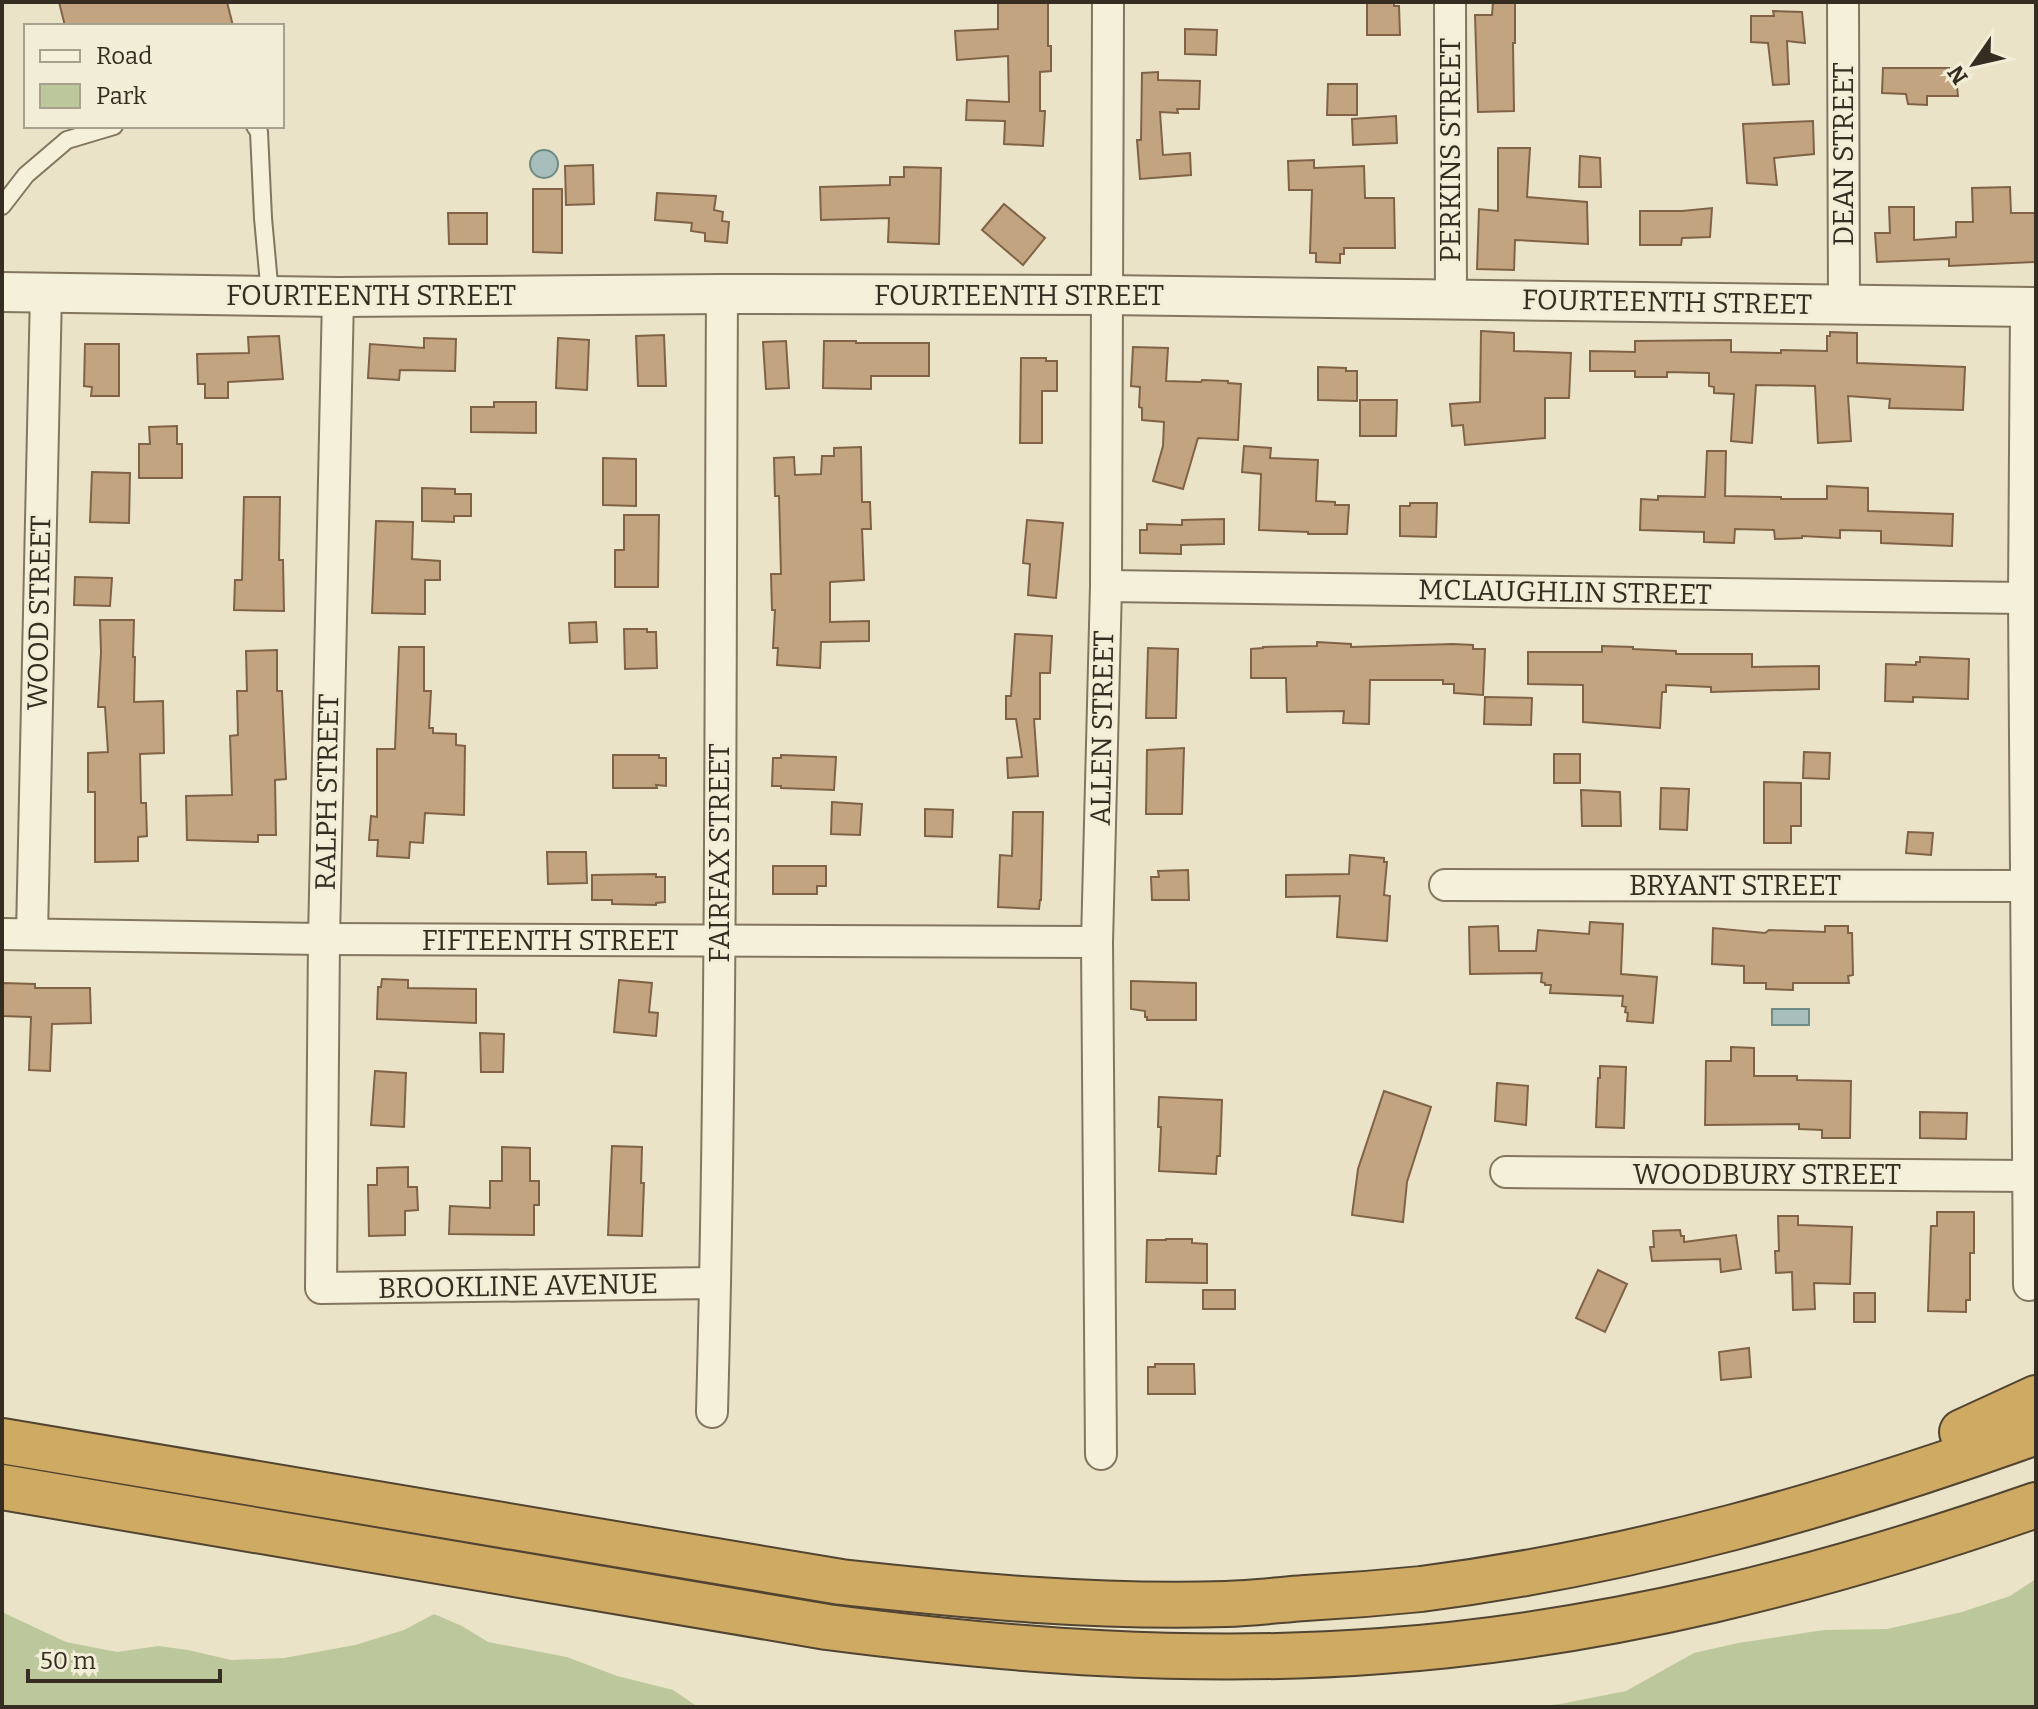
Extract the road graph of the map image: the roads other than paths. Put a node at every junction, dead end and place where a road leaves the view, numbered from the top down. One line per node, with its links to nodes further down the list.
1 (1108, 2): 11 (street, ALLEN STREET)
2 (1450, 2): 13 (street, PERKINS STREET)
3 (1843, 2): 14 (street, DEAN STREET)
4 (107, 128): 6 (lane)
5 (256, 128): 10 (lane)
6 (2, 206)
7 (2, 292): 8 (street, FOURTEENTH STREET)
8 (46, 292): 10 (street, FOURTEENTH STREET); 20 (street, WOOD STREET)
9 (722, 294): 11 (street, FOURTEENTH STREET); 12 (street, FOURTEENTH STREET); 22 (street, FAIRFAX STREET)
10 (270, 295): 12 (street, FOURTEENTH STREET)
11 (1105, 295): 13 (street, FOURTEENTH STREET); 16 (street, ALLEN STREET)
12 (338, 297): 21 (street, RALPH STREET)
13 (1451, 298): 14 (street, FOURTEENTH STREET)
14 (1844, 306): 15 (street, FOURTEENTH STREET)
15 (2031, 307): 17 (street)
16 (1106, 586): 17 (street, MCLAUGHLIN STREET); 23 (street, ALLEN STREET)
17 (2024, 598): 19 (street)
18 (1445, 885): 19 (street, BRYANT STREET)
19 (2026, 886): 24 (street)
20 (17, 934): 21 (street, FIFTEENTH STREET)
21 (324, 939): 22 (street, FIFTEENTH STREET); 29 (street, RALPH STREET)
22 (718, 941): 23 (street, FIFTEENTH STREET); 27 (street, FAIRFAX STREET)
23 (1097, 942): 34 (street, ALLEN STREET)
24 (2032, 1061): 26 (street)
25 (1506, 1172): 26 (street, WOODBURY STREET)
26 (2028, 1176): 28 (street)
27 (715, 1283): 29 (street, BROOKLINE AVENUE); 31 (street, FAIRFAX STREET)
28 (2029, 1285)
29 (321, 1288)
30 (2036, 1398): 37 (highway)
31 (712, 1412)
32 (2036, 1432): 37 (highway)
33 (2, 1441): 37 (highway)
34 (1101, 1454)
35 (2, 1487): 36 (highway)
36 (2036, 1505)
37 (1794, 1512)

